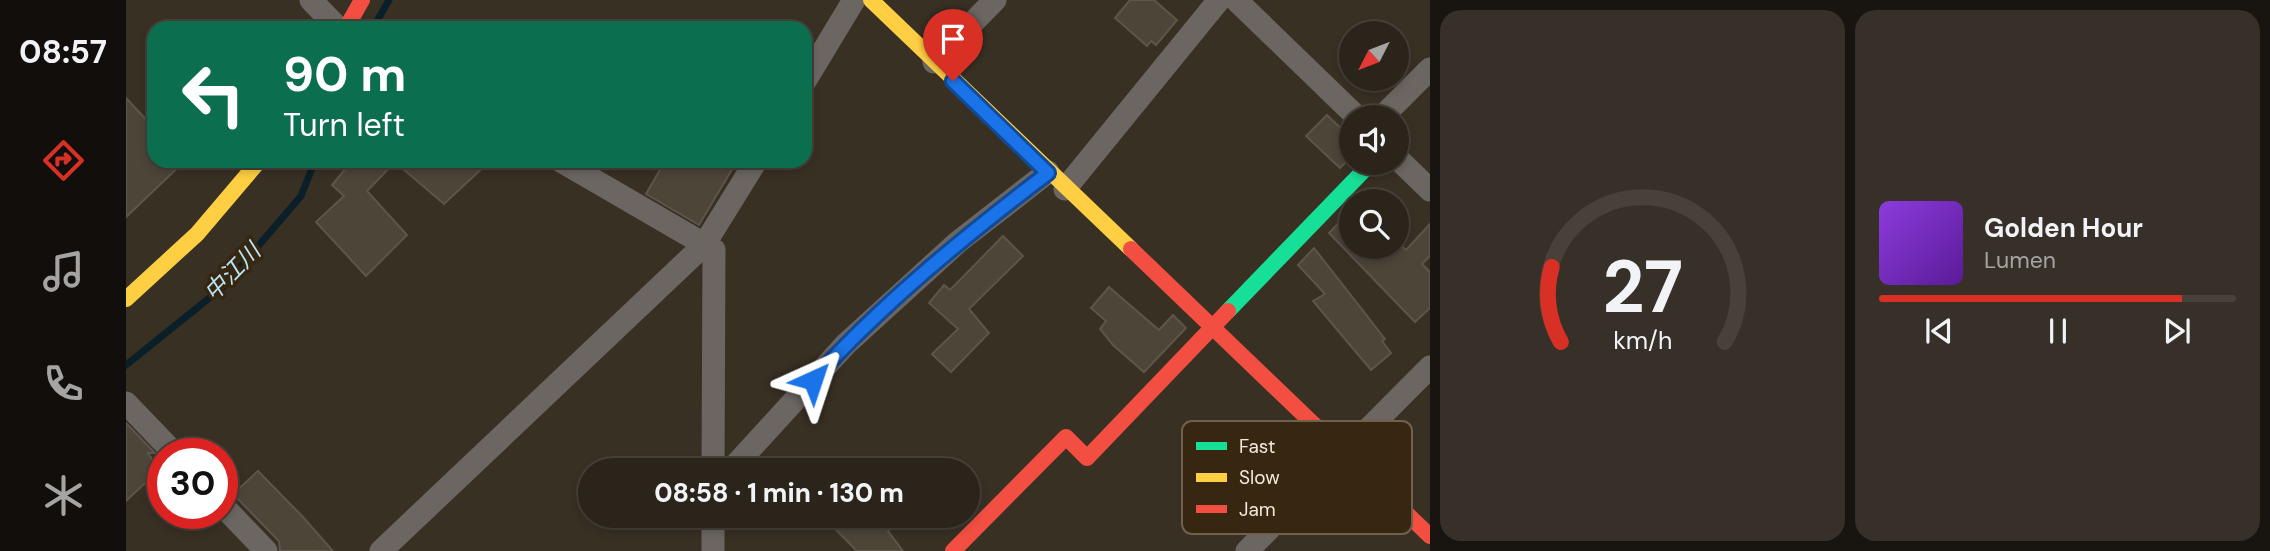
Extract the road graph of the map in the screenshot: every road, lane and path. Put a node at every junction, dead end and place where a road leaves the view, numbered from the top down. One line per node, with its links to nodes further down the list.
1 (311, 0): 7 (street)
2 (362, 0): 8 (street)
3 (854, 0): 11 (street)
4 (871, 0): 9 (street)
5 (995, 0): 9 (street)
6 (1234, 1): 12 (street); 20 (street)
7 (331, 21)
8 (350, 21)
9 (934, 62): 18 (street)
10 (1430, 68): 13 (street)
11 (812, 69)
12 (1344, 105)
13 (1394, 105)
14 (253, 168): 23 (street)
15 (573, 168): 22 (street)
16 (752, 168): 22 (street)
17 (1409, 170): 21 (street)
18 (1048, 173): 20 (street); 31 (street)
19 (1359, 175): 24 (street)
20 (1065, 189): 24 (street)
21 (1430, 190)
22 (704, 245): 30 (street); 38 (street)
23 (126, 299)
24 (1211, 328): 27 (street); 40 (street)
25 (1430, 367): 28 (street)
26 (126, 403): 29 (street)
27 (1309, 421)
28 (1377, 421)
29 (160, 438)
30 (713, 458)
31 (742, 458)
32 (1412, 515): 35 (street)
33 (238, 522): 37 (street)
34 (713, 528): 39 (street)
35 (1427, 528)
36 (1264, 534): 41 (street)
37 (266, 551)
38 (381, 551)
39 (713, 551)
40 (953, 551)
41 (1247, 551)

